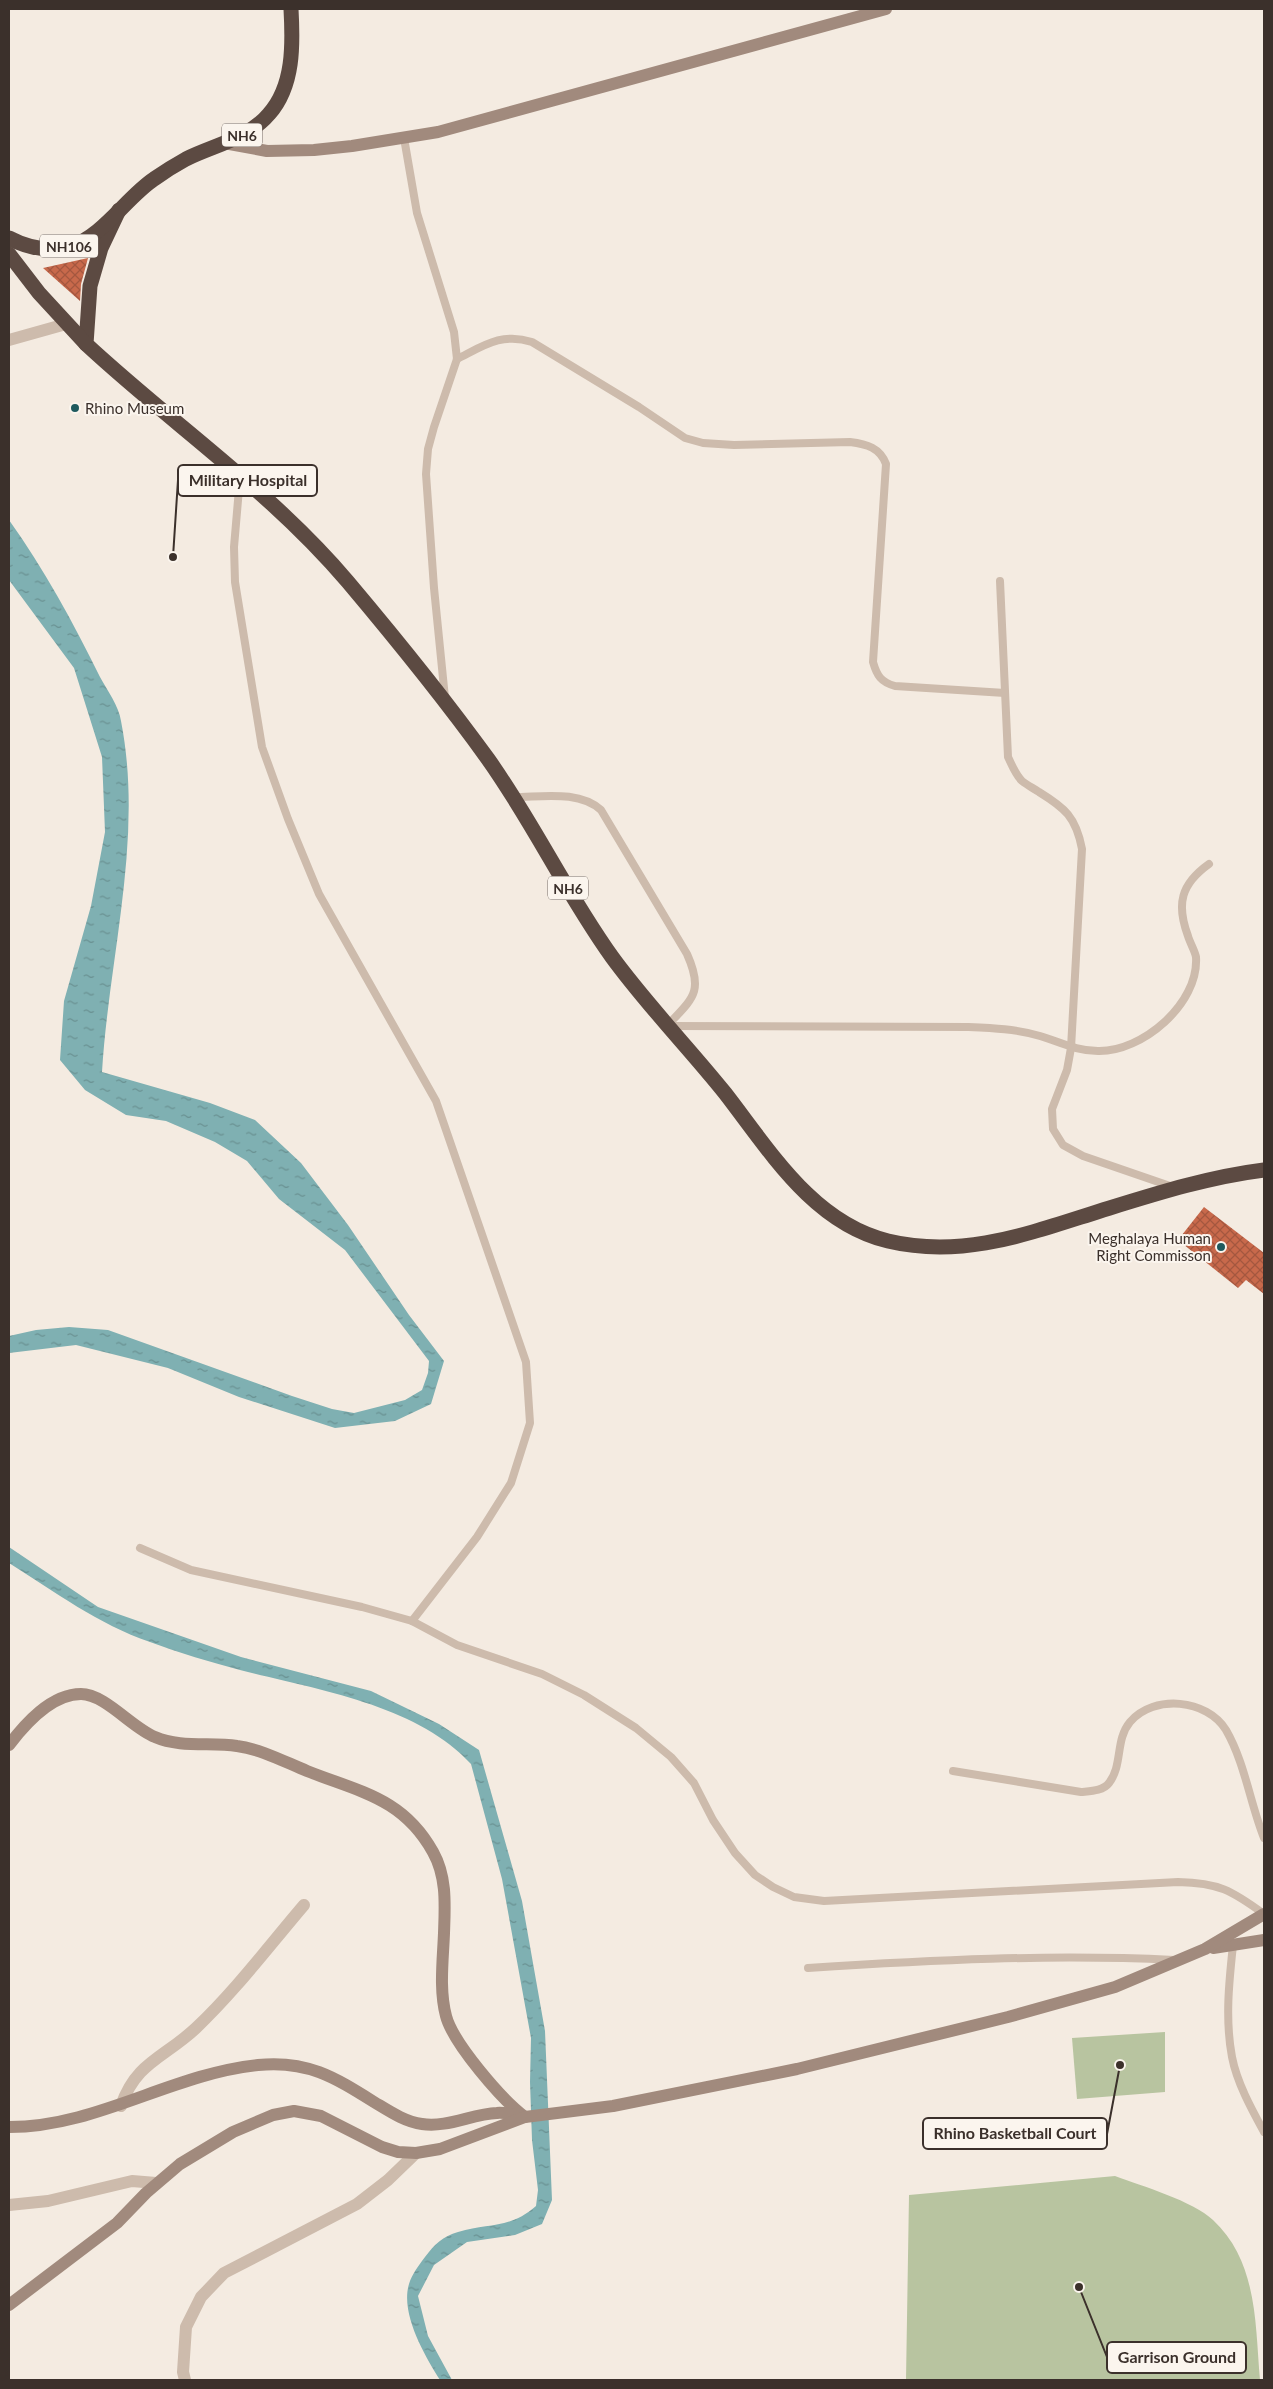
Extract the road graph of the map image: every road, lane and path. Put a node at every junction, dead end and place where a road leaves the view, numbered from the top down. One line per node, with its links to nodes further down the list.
1 (291, 9): 4 (highway, NH6)
2 (886, 9): 3 (street)
3 (404, 138): 4 (street); 11 (lane)
4 (224, 142): 5 (highway, NH6)
5 (119, 210): 6 (highway, NH106); 10 (highway, NH6)
6 (9, 238)
7 (9, 254): 8 (highway)
8 (66, 324): 9 (street); 10 (highway)
9 (9, 340)
10 (86, 344): 12 (highway, NH6)
11 (457, 359): 14 (lane); 15 (lane)
12 (240, 475): 15 (highway, NH6); 23 (lane)
13 (1000, 581): 14 (lane)
14 (1005, 693): 19 (lane)
15 (446, 703): 16 (highway, NH6)
16 (514, 797): 18 (highway, NH6); 18 (lane)
17 (1209, 864): 19 (lane)
18 (667, 1026): 19 (lane); 21 (highway, NH6)
19 (1071, 1048): 21 (lane)
20 (1264, 1170): 21 (highway, NH6)
21 (1176, 1188)
22 (140, 1548): 23 (lane)
23 (412, 1621): 28 (lane)
24 (9, 1745): 35 (street)
25 (953, 1771): 26 (lane)
26 (1264, 1838)
27 (304, 1905): 34 (street)
28 (1264, 1914): 31 (street)
29 (1264, 1940): 30 (street)
30 (1232, 1945): 31 (street); 37 (lane)
31 (1205, 1949): 32 (street)
32 (1178, 1960): 33 (lane); 35 (street)
33 (808, 1968)
34 (121, 2106): 35 (street); 36 (street)
35 (525, 2117): 38 (street)
36 (9, 2127)
37 (1264, 2132)
38 (416, 2153): 39 (street); 42 (street)
39 (156, 2183): 40 (street); 41 (street)
40 (9, 2205)
41 (9, 2305)
42 (186, 2380)

